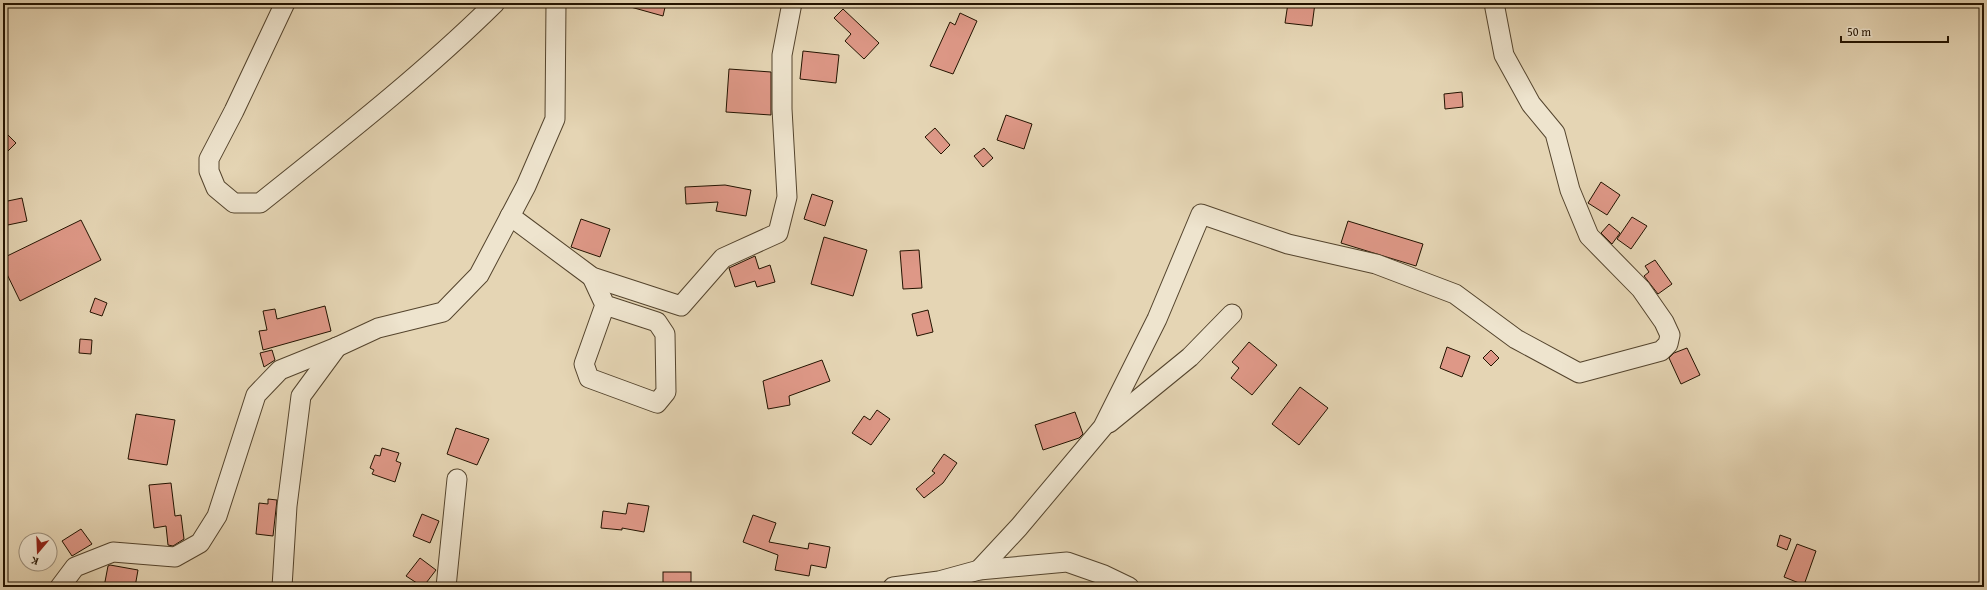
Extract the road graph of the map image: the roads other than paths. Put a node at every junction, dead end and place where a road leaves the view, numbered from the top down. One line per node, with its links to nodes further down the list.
1 (285, 3): 2 (street)
2 (495, 3)
3 (556, 3): 6 (street)
4 (792, 3): 7 (street)
5 (1494, 3): 11 (street)
6 (510, 216): 7 (street); 10 (street)
7 (592, 277): 8 (street)
8 (605, 305): 8 (street)
9 (1232, 314): 11 (street)
10 (337, 347): 15 (street); 16 (street)
11 (1103, 427): 13 (street)
12 (457, 479): 17 (street)
13 (979, 570): 14 (street); 19 (street)
14 (939, 584): 18 (street)
15 (60, 587)
16 (282, 587)
17 (446, 587)
18 (893, 587)
19 (1129, 587)

